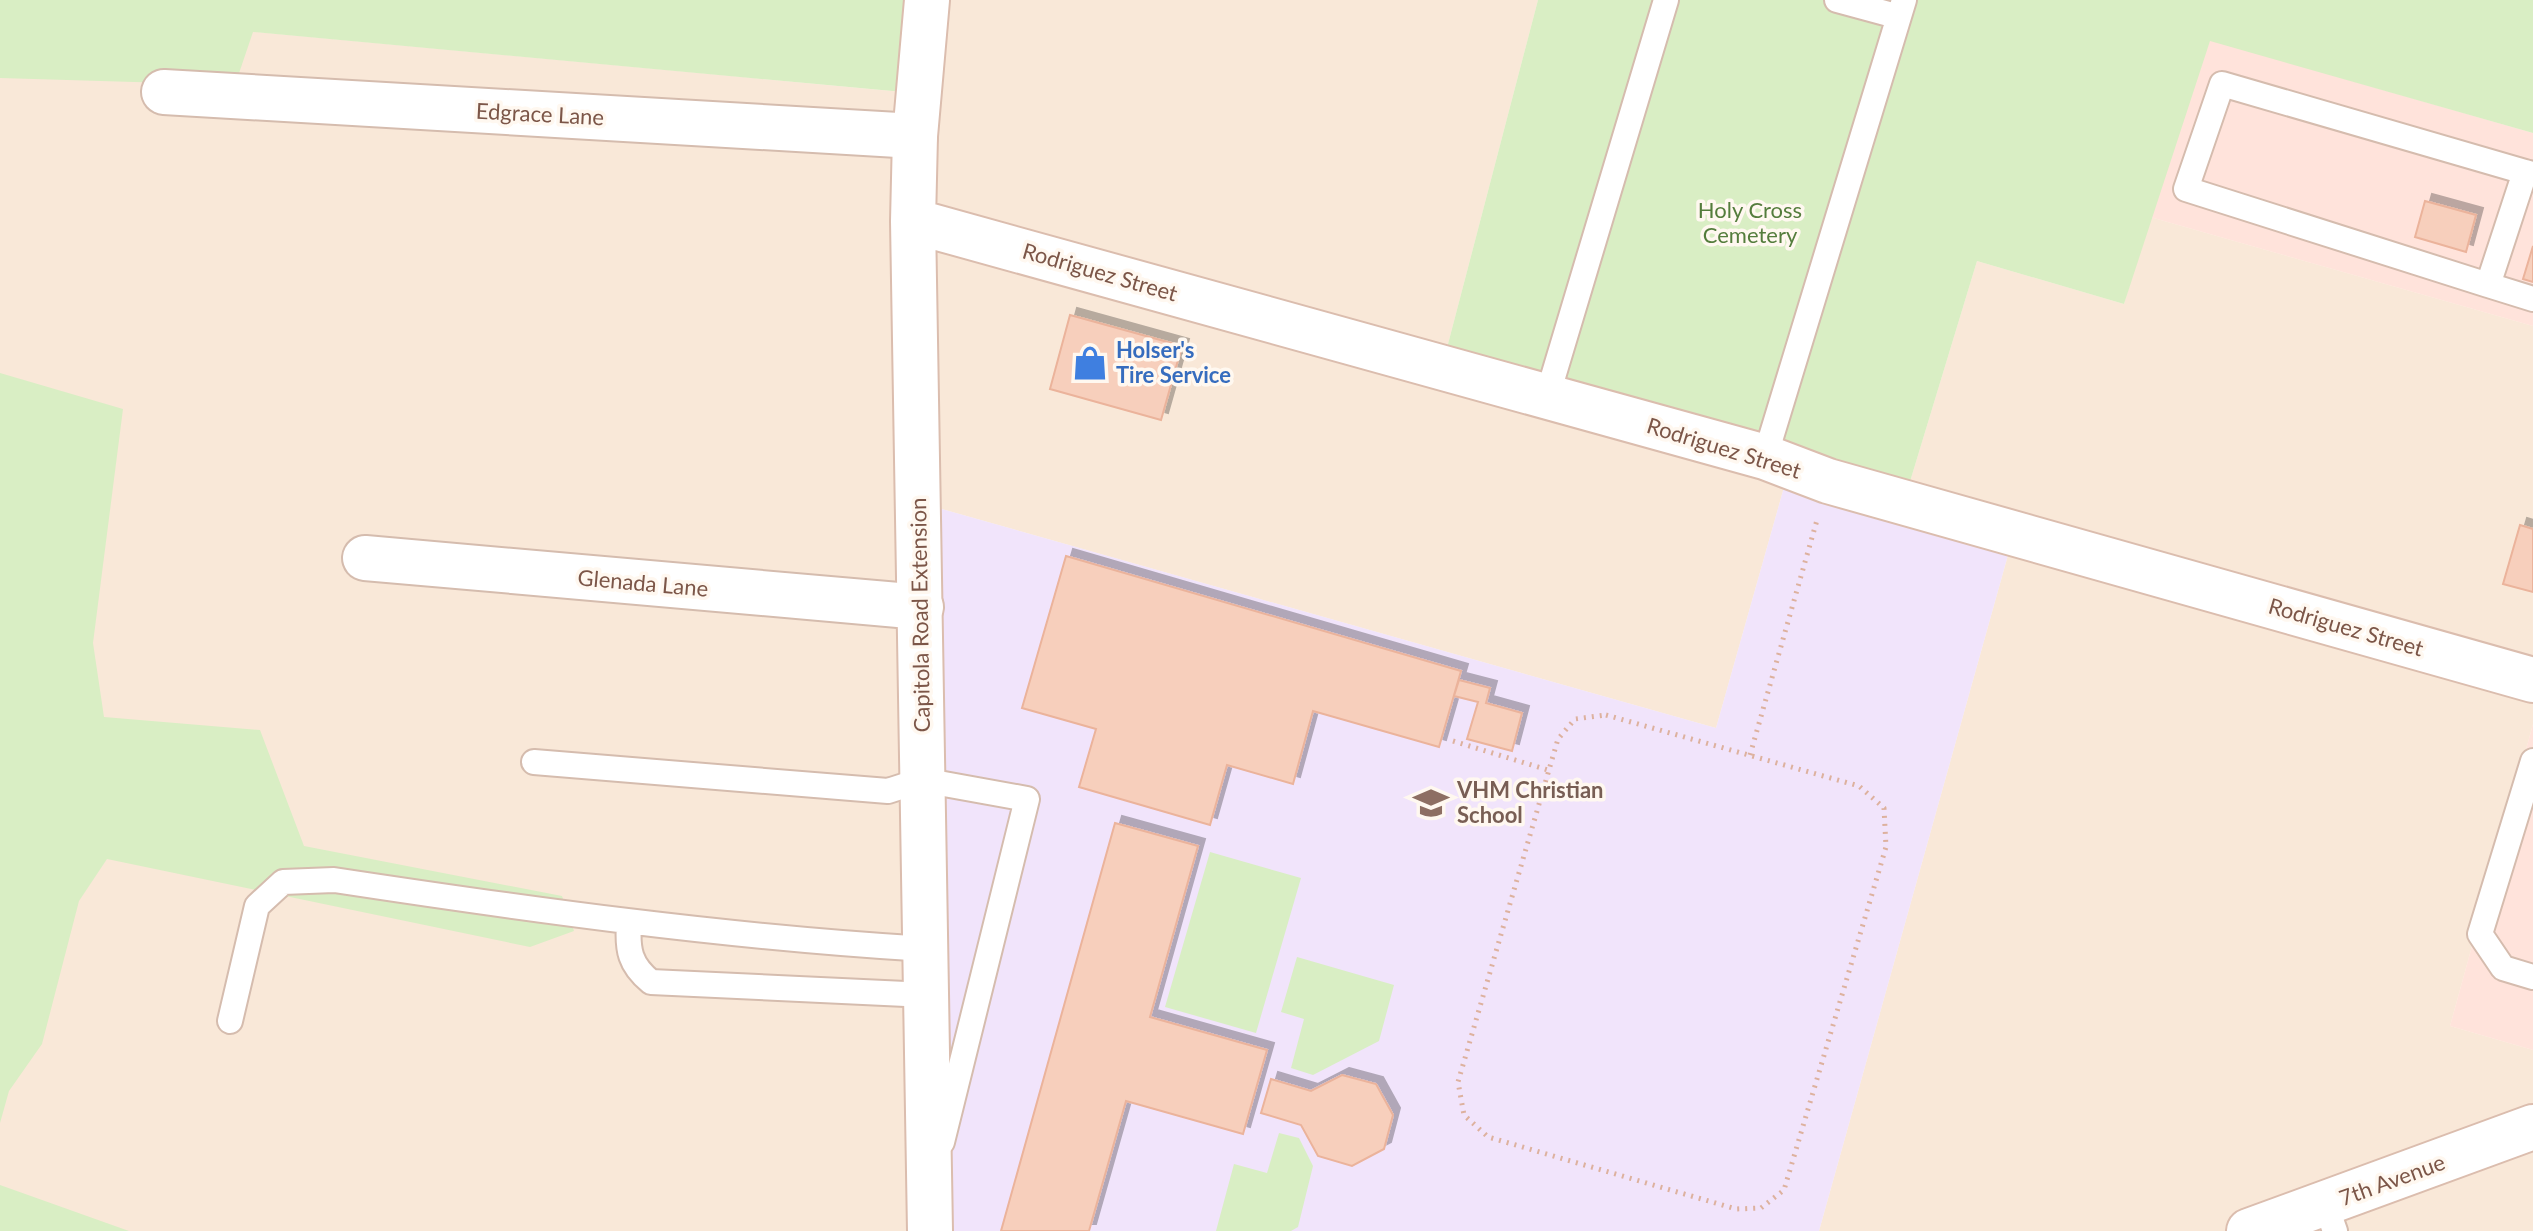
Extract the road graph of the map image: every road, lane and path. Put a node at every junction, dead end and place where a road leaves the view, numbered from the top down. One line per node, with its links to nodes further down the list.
1 (927, 0): 6 (street, Capitola Road Extension)
2 (1666, 0): 11 (lane)
3 (1837, 0): 4 (lane)
4 (1900, 8): 12 (lane)
5 (164, 92): 6 (street, Edgrace Lane)
6 (915, 136): 8 (street, Capitola Road Extension)
7 (2529, 173): 9 (lane); 9 (lane)
8 (913, 221): 11 (street, Rodriguez Street); 15 (street, Capitola Road Extension)
9 (2488, 285): 10 (lane)
10 (2533, 299)
11 (1547, 397): 12 (street, Rodriguez Street)
12 (1765, 457): 13 (street, Rodriguez Street)
13 (1828, 481): 16 (street, Rodriguez Street); 18 (path)
14 (365, 558): 15 (street, Glenada Lane)
15 (921, 607): 22 (street, Capitola Road Extension)
16 (2533, 680)
17 (1453, 741): 21 (path)
18 (1750, 755): 21 (path); 21 (path)
19 (2533, 761): 25 (lane)
20 (534, 762): 22 (lane)
21 (1548, 770)
22 (922, 780): 24 (street, Capitola Road Extension); 29 (lane)
23 (629, 923): 24 (lane); 26 (lane); 27 (lane)
24 (926, 949): 26 (street, Capitola Road Extension)
25 (2533, 977)
26 (927, 995): 29 (street, Capitola Road Extension)
27 (230, 1021)
28 (2533, 1127): 30 (street, 7th Avenue)
29 (930, 1211)
30 (2330, 1217): 31 (street, 7th Avenue)
31 (2249, 1231)

